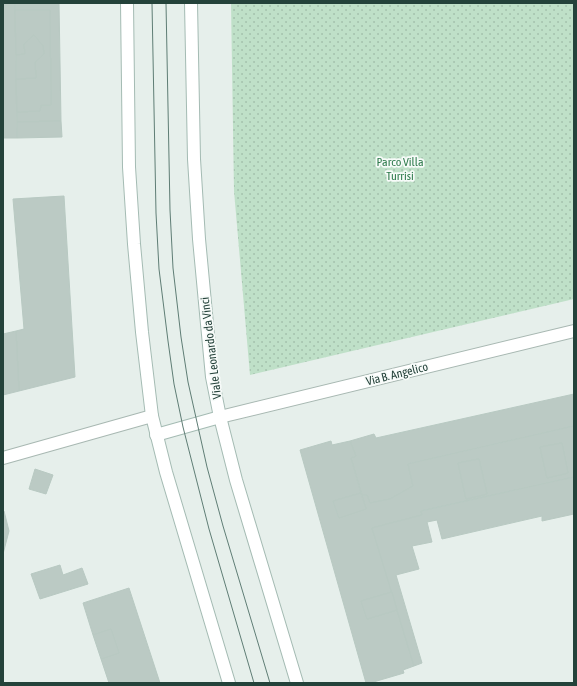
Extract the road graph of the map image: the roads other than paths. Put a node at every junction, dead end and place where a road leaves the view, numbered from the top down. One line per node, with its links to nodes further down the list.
1 (127, 3): 4 (street)
2 (191, 3): 5 (street, Viale Leonardo da Vinci)
3 (574, 331): 5 (street, Via B. Angelico)
4 (152, 416): 6 (street); 7 (street)
5 (220, 417): 6 (street, Via B. Angelico); 9 (street, Viale Leonardo da Vinci)
6 (156, 435): 8 (street)
7 (3, 458)
8 (229, 683)
9 (297, 683)

